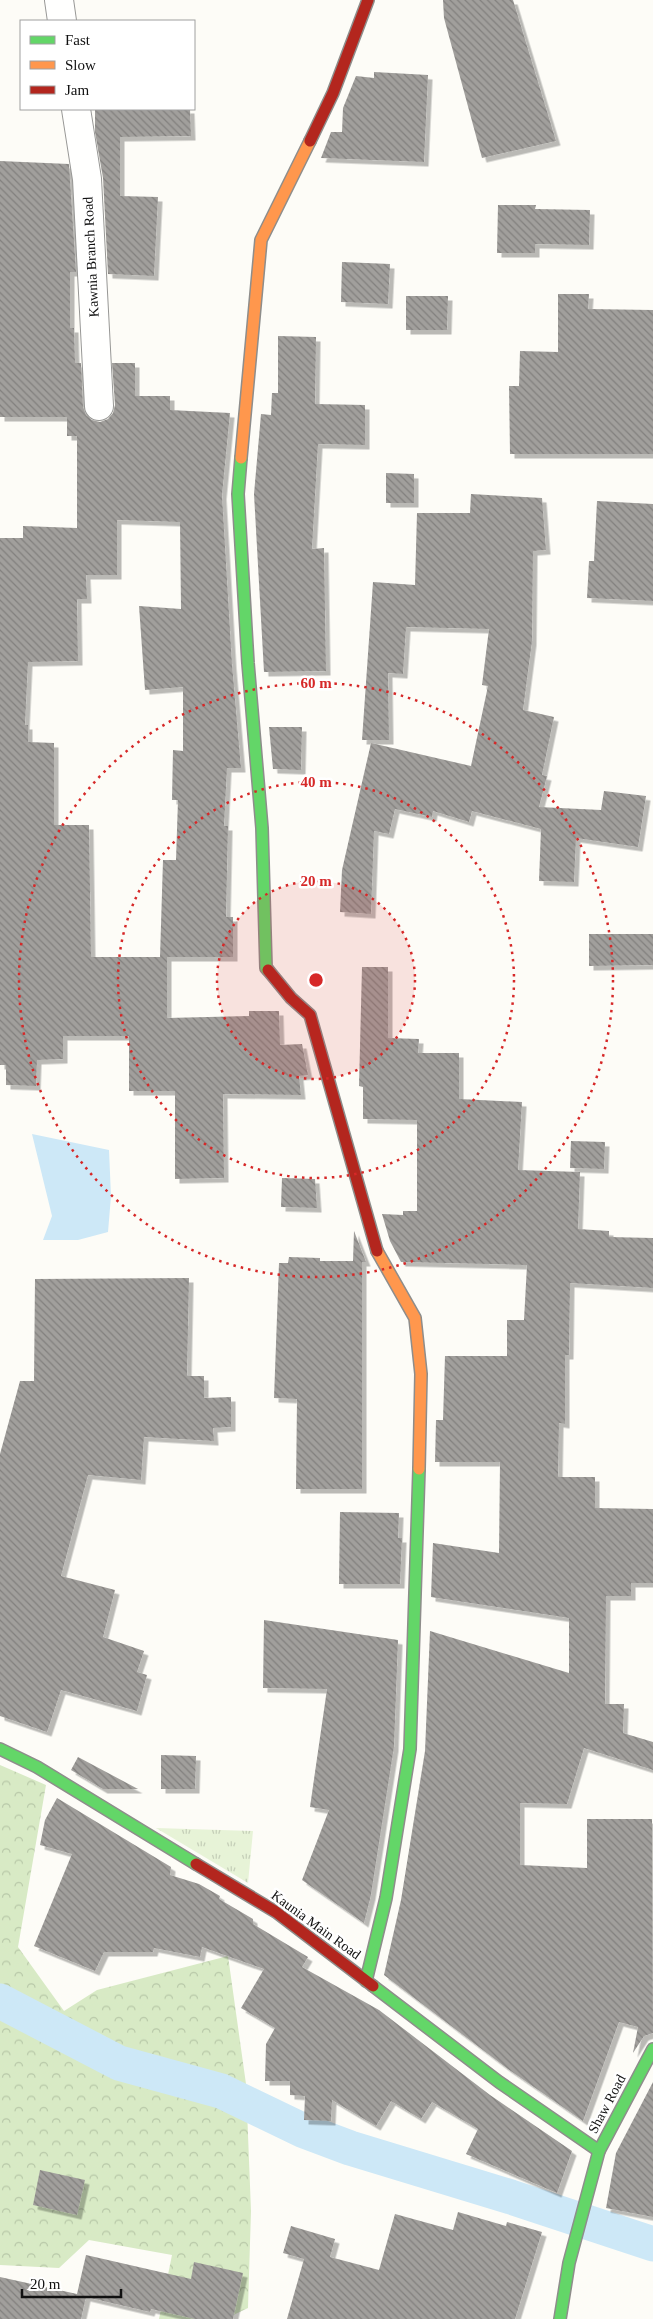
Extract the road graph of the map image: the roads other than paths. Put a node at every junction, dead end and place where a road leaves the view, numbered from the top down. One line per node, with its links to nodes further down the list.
1 (59, 0): 3 (street)
2 (368, 0): 7 (street)
3 (62, 20)
4 (76, 110): 5 (street, Kawnia Branch Road)
5 (98, 406)
6 (0, 1749): 7 (street, Kaunia Main Road)
7 (366, 1981): 9 (street, Kaunia Main Road)
8 (653, 2050): 9 (street, Shaw Road)
9 (599, 2151): 10 (street, Shaw Road)
10 (560, 2319)

